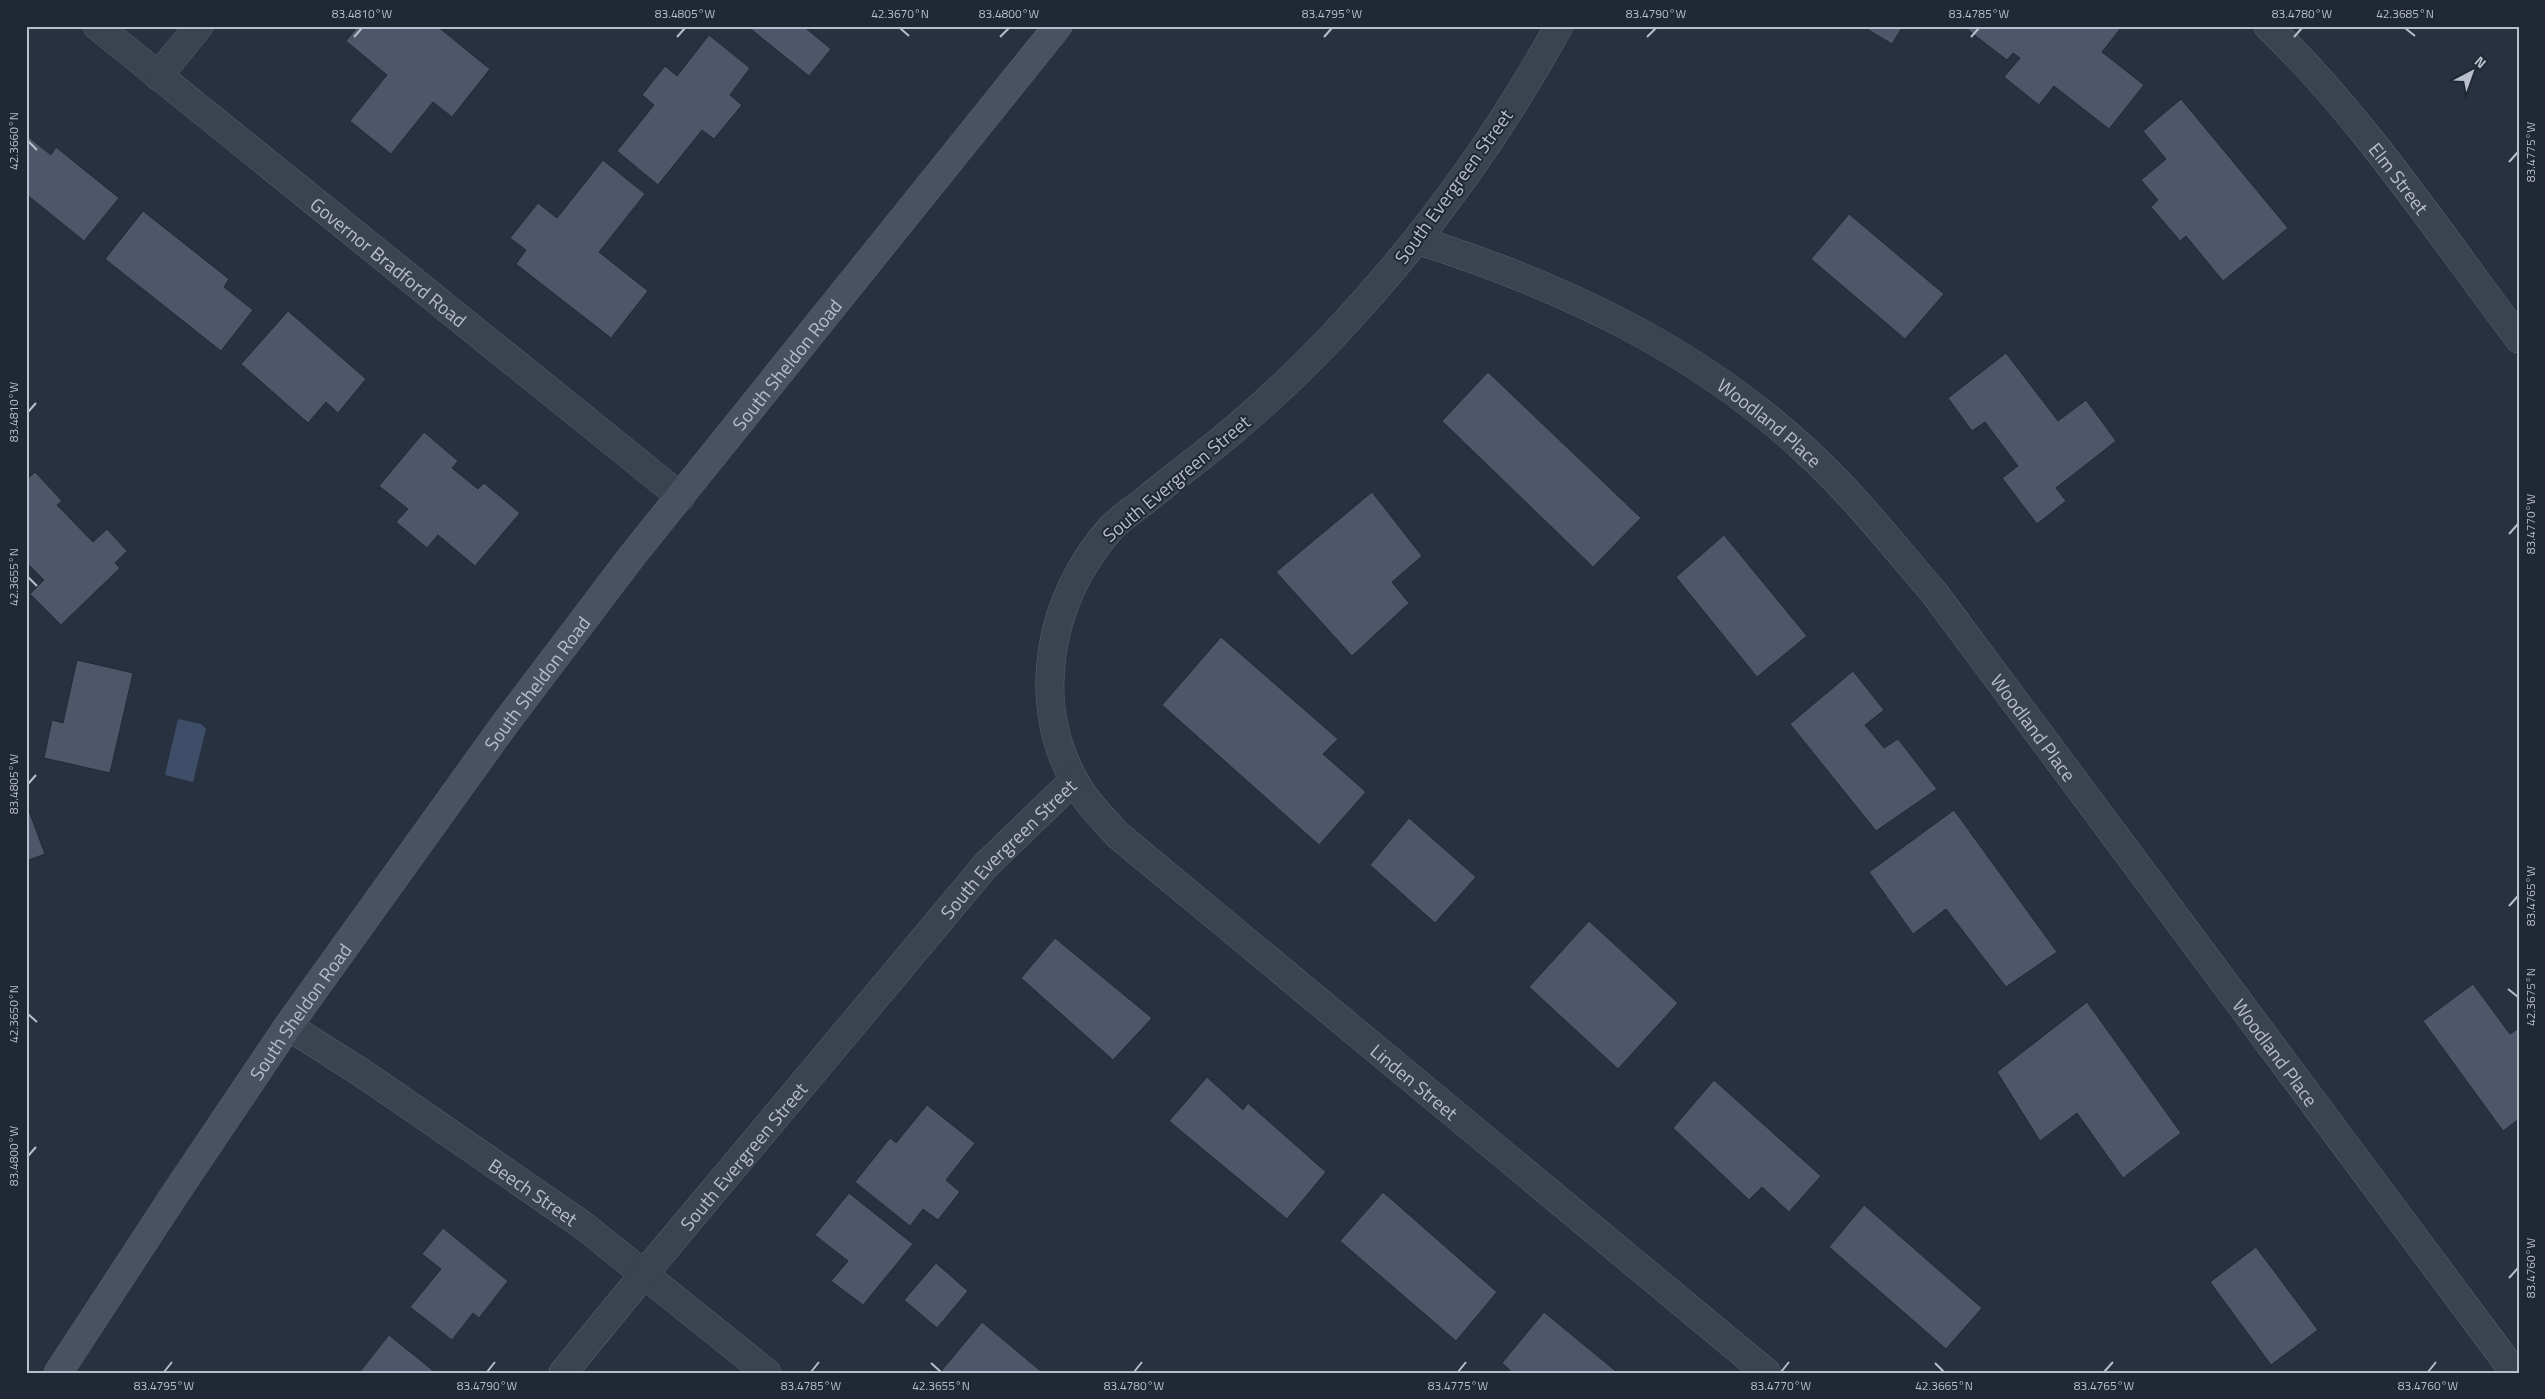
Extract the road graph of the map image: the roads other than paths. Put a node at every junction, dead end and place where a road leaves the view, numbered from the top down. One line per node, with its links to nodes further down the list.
1 (97, 26): 6 (street, Governor Bradford Road)
2 (199, 26): 6 (street)
3 (1058, 26): 9 (main road, South Sheldon Road)
4 (1559, 26): 7 (street, South Evergreen Street)
5 (2268, 26): 8 (street, Elm Street)
6 (158, 76): 9 (street, Governor Bradford Road)
7 (1417, 240): 10 (street, South Evergreen Street); 17 (street, Woodland Place)
8 (2519, 339)
9 (681, 497): 11 (main road, South Sheldon Road)
10 (1074, 780): 12 (street, South Evergreen Street); 16 (street, Linden Street)
11 (288, 1026): 12 (street, Beech Street); 13 (main road, South Sheldon Road)
12 (644, 1274): 14 (street, South Evergreen Street); 15 (street, Beech Street)
13 (58, 1373)
14 (563, 1373)
15 (767, 1373)
16 (1767, 1373)
17 (2515, 1373)

